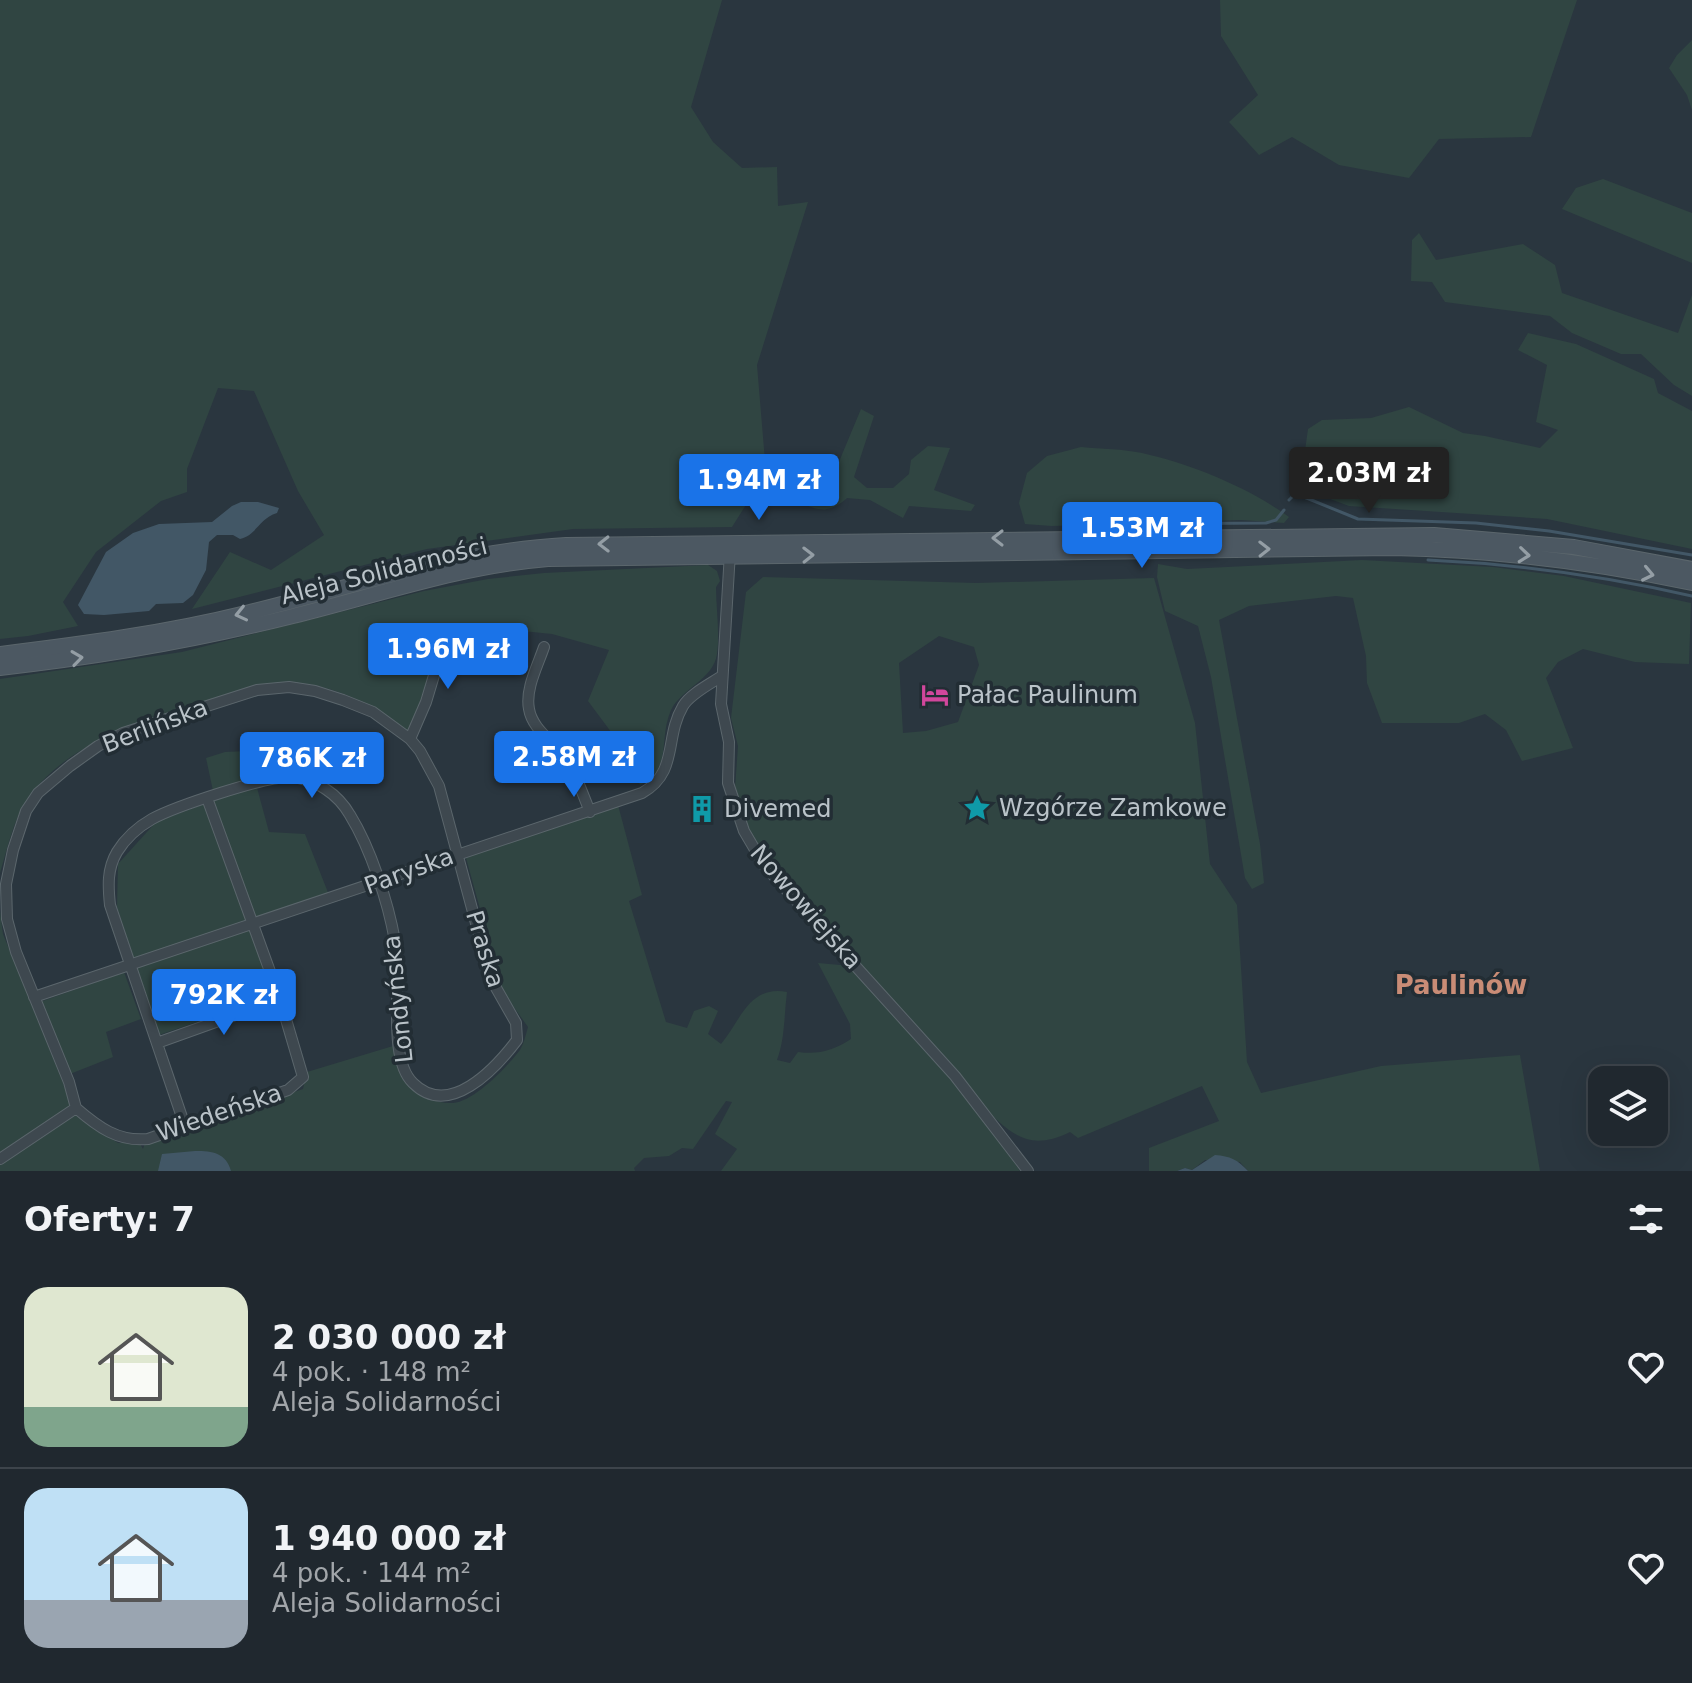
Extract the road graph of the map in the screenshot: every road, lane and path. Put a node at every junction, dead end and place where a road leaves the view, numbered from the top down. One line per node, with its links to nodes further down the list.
1 (730, 549): 2 (main road, Aleja Solidarności, one-way to 1); 3 (main road, Aleja Solidarności, one-way to 3); 6 (main road, Aleja Solidarności, one-way to 6); 7 (main road, Aleja Solidarności, one-way to 1); 8 (street, Nowowiejska)
2 (1692, 569)
3 (1692, 583)
4 (448, 629): 9 (street)
5 (544, 647): 11 (street)
6 (0, 654)
7 (0, 668)
8 (722, 676): 11 (street, Paryska); 23 (street, Nowowiejska)
9 (410, 739): 12 (street, Berlińska); 16 (street, Berlińska)
10 (207, 798): 13 (street, Londyńska); 14 (street, Wiedeńska); 15 (street, Londyńska)
11 (590, 812): 12 (street, Paryska)
12 (459, 853): 13 (street, Paryska); 18 (street, Praska)
13 (378, 881): 14 (street, Paryska); 18 (street, Londyńska)
14 (253, 925): 15 (street, Paryska); 17 (street, Wiedeńska)
15 (128, 966): 16 (street, Paryska); 19 (street, Londyńska)
16 (34, 997): 20 (street, Berlińska)
17 (280, 999): 19 (street); 21 (street, Wiedeńska)
18 (517, 1040)
19 (157, 1043): 21 (street, Londyńska)
20 (76, 1108): 21 (street, Wiedeńska); 22 (street)
21 (185, 1126)
22 (0, 1159)
23 (1028, 1171)

